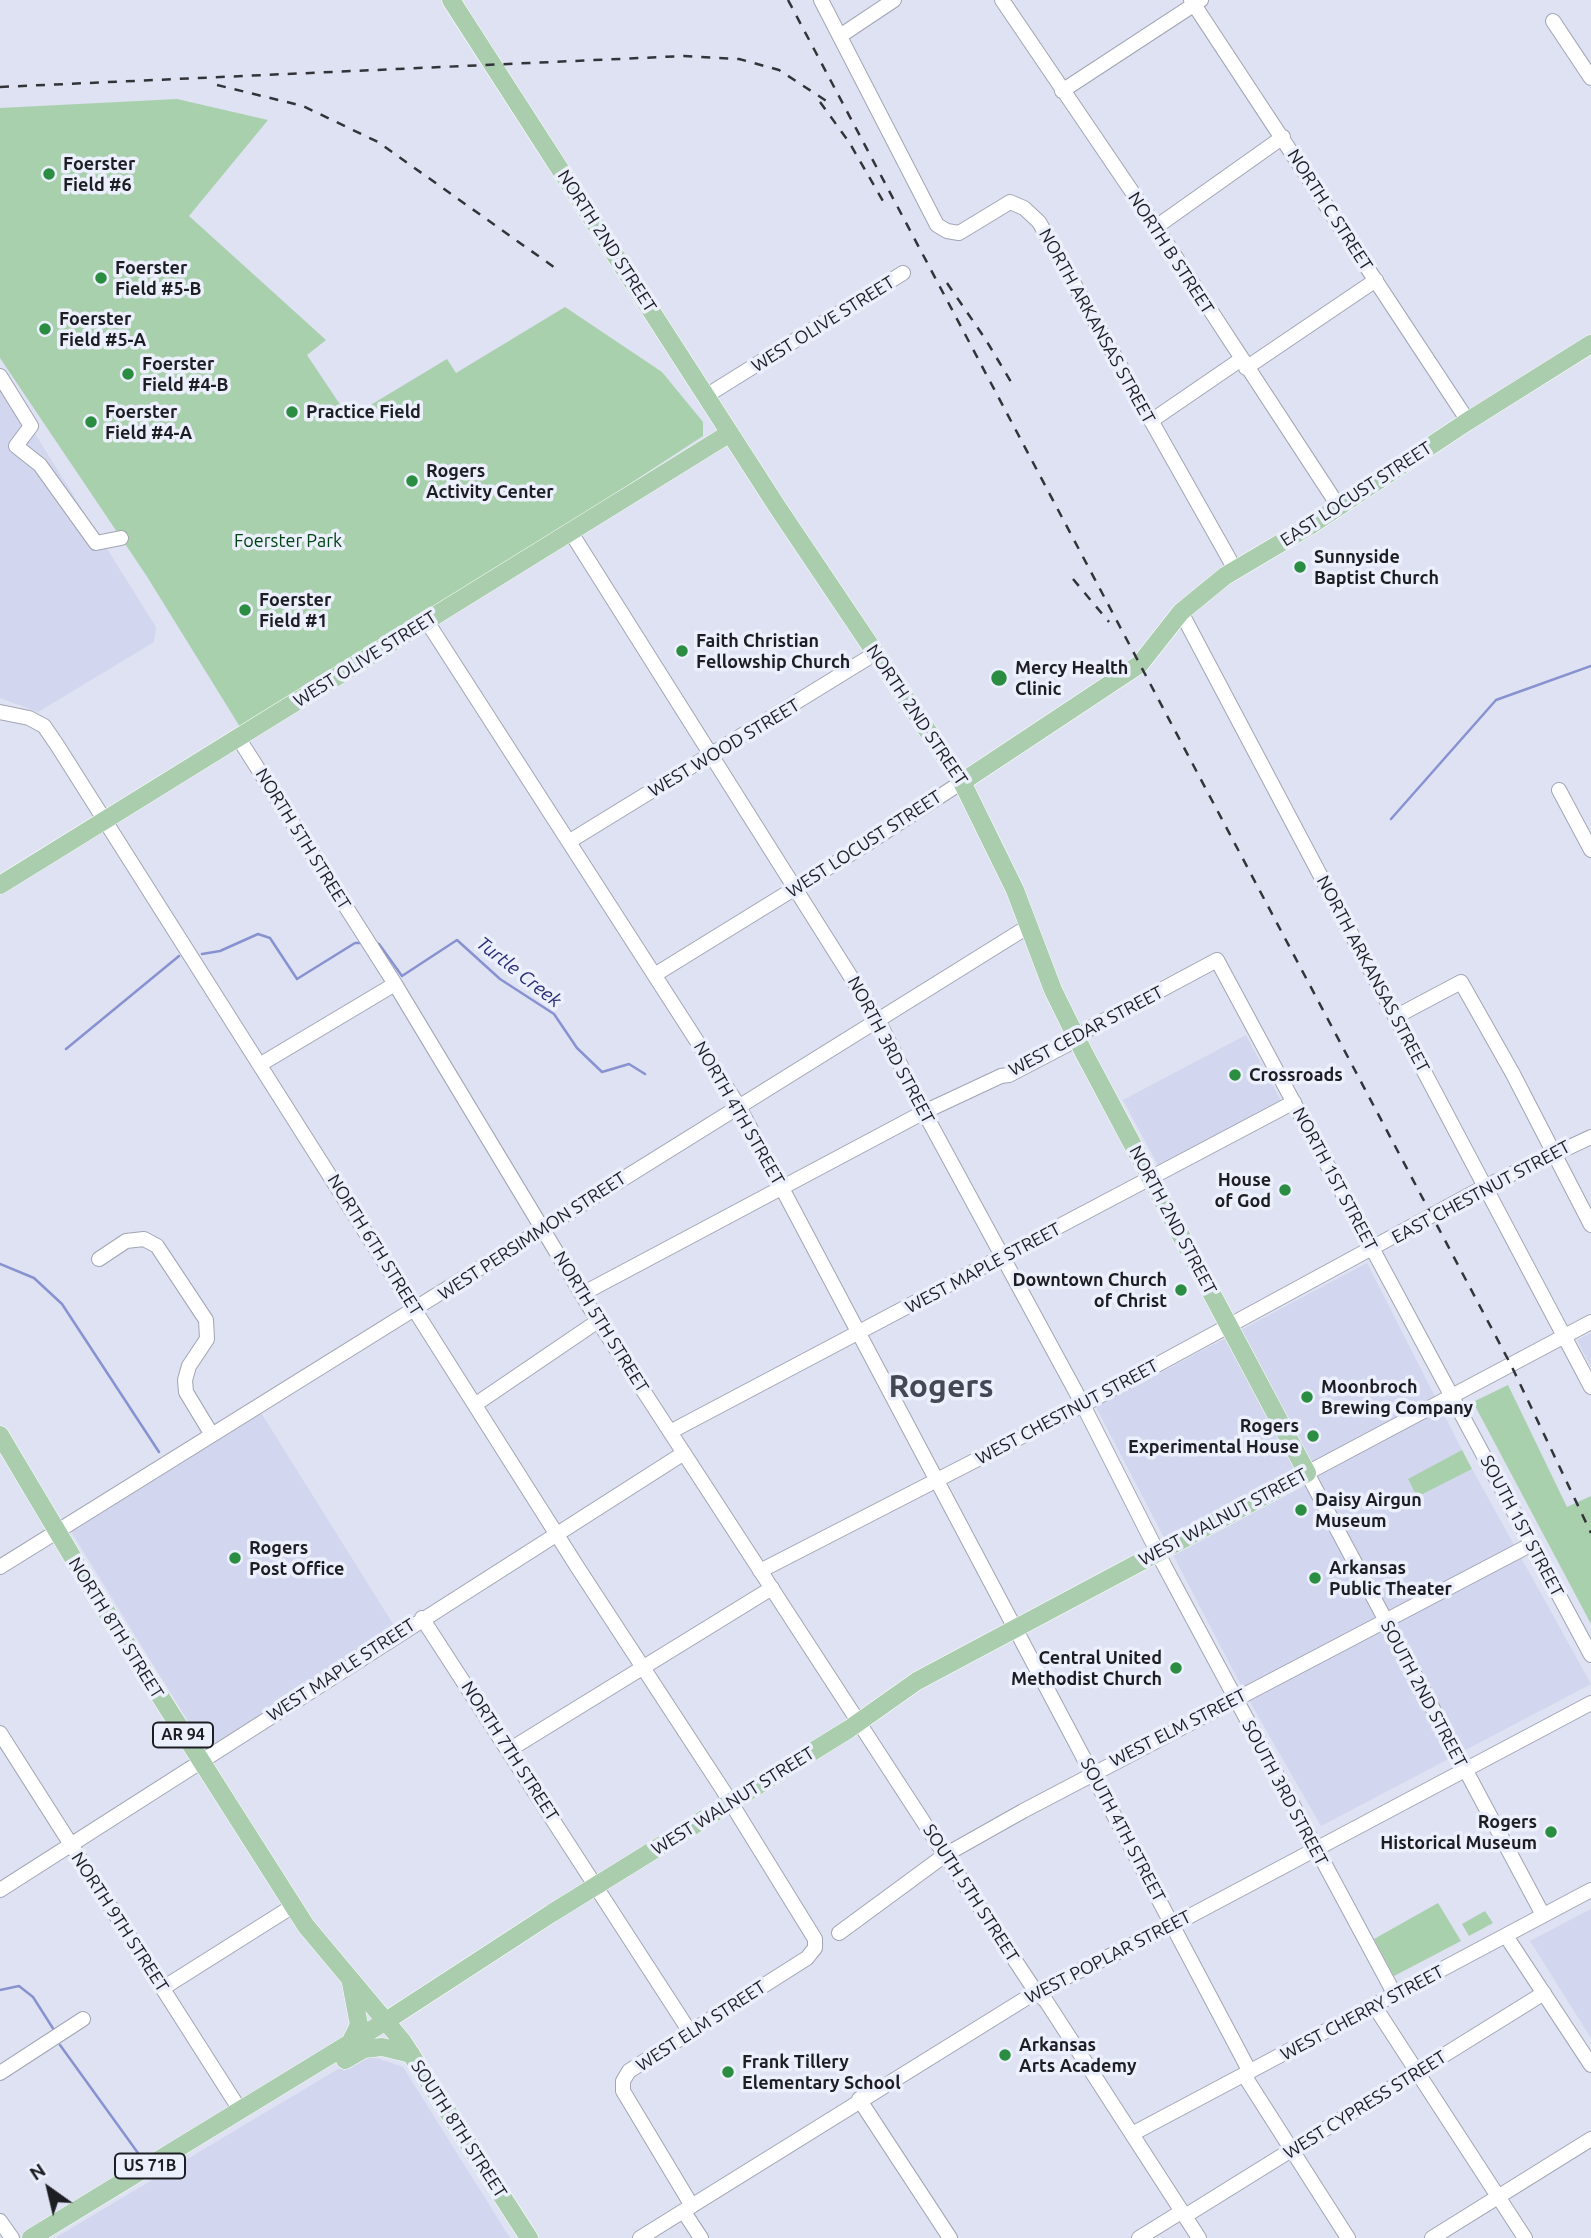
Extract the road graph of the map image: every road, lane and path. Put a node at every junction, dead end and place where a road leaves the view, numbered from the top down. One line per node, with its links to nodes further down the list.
1 (451, 0): 17 (main road, NORTH 2ND STREET)
2 (821, 0): 7 (street, NORTH ARKANSAS STREET)
3 (894, 0): 7 (street)
4 (1002, 0): 9 (street, NORTH B STREET)
5 (1196, 1): 9 (street); 10 (street, NORTH C STREET)
6 (1553, 21): 8 (street)
7 (839, 36): 18 (street, NORTH ARKANSAS STREET)
8 (1591, 78)
9 (1062, 90): 11 (street, NORTH B STREET)
10 (1283, 137): 11 (street); 13 (street, NORTH C STREET)
11 (1156, 227): 15 (street, NORTH B STREET)
12 (904, 273): 17 (street, WEST OLIVE STREET)
13 (1376, 280): 15 (street); 19 (street, NORTH C STREET)
14 (1591, 344): 19 (main road, EAST LOCUST STREET)
15 (1243, 364): 18 (street); 21 (street, NORTH B STREET)
16 (0, 376): 23 (street)
17 (706, 396): 20 (main road, NORTH 2ND STREET)
18 (1151, 421): 24 (street, NORTH ARKANSAS STREET)
19 (1468, 421): 21 (main road, EAST LOCUST STREET)
20 (730, 433): 22 (main road, WEST OLIVE STREET); 27 (main road, NORTH 2ND STREET)
21 (1339, 507): 24 (main road, EAST LOCUST STREET)
22 (570, 531): 26 (main road, WEST OLIVE STREET); 31 (street, NORTH 3RD STREET)
23 (121, 538)
24 (1236, 570): 25 (main road, EAST LOCUST STREET)
25 (1181, 612): 28 (main road, EAST LOCUST STREET); 43 (street, NORTH ARKANSAS STREET)
26 (426, 620): 30 (main road, WEST OLIVE STREET); 35 (street, NORTH 4TH STREET)
27 (876, 653): 31 (street, WEST WOOD STREET); 32 (main road, NORTH 2ND STREET)
28 (1140, 664): 32 (main road, WEST LOCUST STREET)
29 (0, 712): 34 (street, NORTH 6TH STREET)
30 (239, 738): 34 (main road, WEST OLIVE STREET); 42 (street, NORTH 5TH STREET)
31 (713, 756): 35 (street, WEST WOOD STREET); 38 (street, NORTH 3RD STREET)
32 (962, 782): 38 (street, WEST LOCUST STREET); 39 (main road, NORTH 2ND STREET)
33 (1559, 790): 36 (street)
34 (104, 820): 37 (main road, WEST OLIVE STREET); 46 (street, NORTH 6TH STREET)
35 (570, 841): 41 (street, NORTH 4TH STREET)
36 (1591, 850)
37 (0, 885)
38 (797, 887): 41 (street, WEST LOCUST STREET); 44 (street, NORTH 3RD STREET)
39 (1029, 926): 44 (street, WEST PERSIMMON STREET); 45 (main road, NORTH 2ND STREET)
40 (1217, 960): 45 (street, WEST CEDAR STREET); 47 (street, NORTH 1ST STREET)
41 (656, 974): 48 (street, NORTH 4TH STREET)
42 (395, 984): 46 (street); 56 (street, NORTH 5TH STREET)
43 (1397, 1016): 51 (street); 53 (street, NORTH ARKANSAS STREET)
44 (878, 1020): 48 (street, WEST PERSIMMON STREET); 49 (street, NORTH 3RD STREET)
45 (1078, 1039): 49 (street, WEST CEDAR STREET); 52 (main road, NORTH 2ND STREET)
46 (261, 1064): 61 (street, NORTH 6TH STREET)
47 (1294, 1102): 52 (street, WEST MAPLE STREET); 57 (street, NORTH 1ST STREET)
48 (738, 1105): 54 (street, NORTH 4TH STREET); 56 (street, WEST PERSIMMON STREET)
49 (924, 1112): 54 (street, WEST CEDAR STREET); 58 (street, NORTH 3RD STREET)
50 (1591, 1137): 51 (street, EAST CHESTNUT STREET)
51 (1554, 1152): 53 (street, EAST CHESTNUT STREET); 55 (street)
52 (1151, 1177): 58 (street, WEST MAPLE STREET); 64 (main road, NORTH 2ND STREET)
53 (1484, 1188): 57 (street, EAST CHESTNUT STREET); 66 (street, NORTH ARKANSAS STREET)
54 (782, 1189): 60 (street, WEST CEDAR STREET); 65 (street, NORTH 4TH STREET)
55 (1591, 1225)
56 (544, 1228): 60 (street, NORTH 5TH STREET); 61 (street, WEST PERSIMMON STREET)
57 (1373, 1250): 64 (street, WEST CHESTNUT STREET); 68 (street, NORTH 1ST STREET)
58 (1004, 1257): 65 (street, WEST MAPLE STREET); 70 (street, NORTH 3RD STREET)
59 (99, 1259): 73 (street)
60 (582, 1294): 62 (street, NORTH 5TH STREET)
61 (416, 1310): 69 (street, NORTH 6TH STREET); 73 (street, WEST PERSIMMON STREET)
62 (598, 1321): 69 (street); 71 (street, NORTH 5TH STREET)
63 (1591, 1322): 66 (street, WEST WALNUT STREET)
64 (1228, 1326): 70 (street, WEST CHESTNUT STREET); 75 (main road, NORTH 2ND STREET)
65 (859, 1334): 71 (street, WEST MAPLE STREET); 76 (street, NORTH 4TH STREET)
66 (1564, 1336): 67 (street, NORTH ARKANSAS STREET); 68 (street, WEST WALNUT STREET)
67 (1591, 1387)
68 (1453, 1397): 75 (street, WEST WALNUT STREET); 79 (street, SOUTH 1ST STREET)
69 (476, 1404): 78 (street, NORTH 6TH STREET)
70 (1083, 1405): 76 (street, WEST CHESTNUT STREET); 80 (street, NORTH 3RD STREET)
71 (670, 1432): 74 (street, NORTH 5TH STREET)
72 (0, 1435): 77 (main road, NORTH 8TH STREET / AR 94)
73 (212, 1435): 77 (street, WEST PERSIMMON STREET)
74 (684, 1453): 78 (street, WEST MAPLE STREET); 82 (street, NORTH 5TH STREET)
75 (1307, 1472): 80 (main road, WEST WALNUT STREET); 85 (street, SOUTH 2ND STREET)
76 (939, 1481): 82 (street, WEST CHESTNUT STREET); 86 (street, NORTH 4TH STREET)
77 (57, 1532): 81 (street, WEST PERSIMMON STREET); 94 (main road, NORTH 8TH STREET / AR 94)
78 (557, 1533): 84 (street, WEST MAPLE STREET); 88 (street, NORTH 6TH STREET)
79 (1530, 1545): 85 (street, WEST ELM STREET); 87 (street, SOUTH 1ST STREET)
80 (1157, 1553): 86 (main road, WEST WALNUT STREET); 89 (street, SOUTH 3RD STREET)
81 (0, 1567)
82 (760, 1571): 83 (street, NORTH 5TH STREET)
83 (772, 1588): 88 (street); 91 (street, NORTH 5TH STREET)
84 (422, 1618): 93 (street, NORTH 7TH STREET); 94 (street, WEST MAPLE STREET)
85 (1385, 1620): 89 (street, WEST ELM STREET); 95 (street, SOUTH 2ND STREET)
86 (1016, 1626): 91 (main road, WEST WALNUT STREET); 96 (street, SOUTH 4TH STREET)
87 (1591, 1655)
88 (643, 1667): 93 (street); 97 (street, NORTH 6TH STREET)
89 (1235, 1698): 96 (street, WEST ELM STREET); 99 (street, SOUTH 3RD STREET)
90 (1591, 1703): 95 (street, WEST POPLAR STREET)
91 (860, 1721): 97 (main road, WEST WALNUT STREET); 100 (street, SOUTH 5TH STREET)
92 (0, 1733): 98 (street, NORTH 9TH STREET)
93 (509, 1750): 102 (street, NORTH 7TH STREET)
94 (200, 1762): 98 (street, WEST MAPLE STREET); 104 (main road, NORTH 8TH STREET / AR 94)
95 (1464, 1770): 99 (street, WEST POPLAR STREET); 105 (street, SOUTH 2ND STREET)
96 (1093, 1772): 100 (street, WEST ELM STREET); 106 (street, SOUTH 4TH STREET)
97 (730, 1804): 102 (main road, WEST WALNUT STREET); 109 (street, NORTH 6TH STREET)
98 (70, 1844): 101 (street, WEST MAPLE STREET); 111 (street, NORTH 9TH STREET)
99 (1315, 1849): 106 (street, WEST POPLAR STREET); 114 (street, SOUTH 3RD STREET)
100 (945, 1855): 107 (street, WEST ELM STREET); 112 (street, SOUTH 5TH STREET)
101 (2, 1883)
102 (597, 1885): 117 (main road, WEST WALNUT STREET); 118 (street, NORTH 7TH STREET)
103 (1591, 1890): 105 (street, WEST CHERRY STREET)
104 (293, 1906): 110 (main road, NORTH 8TH STREET / AR 94); 111 (street)
105 (1543, 1915): 108 (street, WEST CHERRY STREET)
106 (1172, 1925): 112 (street, WEST POPLAR STREET); 124 (street, SOUTH 4TH STREET)
107 (839, 1933)
108 (1506, 1936): 113 (street); 114 (street, WEST CHERRY STREET)
109 (815, 1948): 118 (street, WEST ELM STREET)
110 (350, 1980): 117 (main road, NORTH 8TH STREET / AR 94); 119 (main road, AR 94)
111 (163, 1988): 127 (street, NORTH 9TH STREET)
112 (1036, 1992): 126 (street, WEST POPLAR STREET); 128 (street, SOUTH 5TH STREET)
113 (1544, 1993): 121 (street); 123 (street, WEST CYPRESS STREET)
114 (1395, 1995): 115 (street, WEST CHERRY STREET)
115 (1376, 2007): 123 (street); 124 (street, WEST CHERRY STREET)
116 (83, 2019): 122 (street)
117 (386, 2021): 119 (main road, WEST WALNUT STREET / US 71B); 120 (main road, SOUTH 8TH STREET)
118 (690, 2032): 132 (street, WEST ELM STREET)
119 (350, 2043): 125 (main road, WEST WALNUT STREET / US 71B)
120 (411, 2054): 125 (main road, US 71B); 137 (main road, SOUTH 8TH STREET)
121 (1591, 2065)
122 (0, 2073)
123 (1417, 2073): 130 (street, WEST CYPRESS STREET); 131 (street)
124 (1247, 2074): 128 (street, WEST CHERRY STREET); 130 (street, SOUTH 4TH STREET)
125 (268, 2093): 127 (main road, WEST WALNUT STREET / US 71B)
126 (859, 2099): 132 (street, WEST POPLAR STREET); 140 (street)
127 (240, 2110): 136 (main road, WEST WALNUT STREET / US 71B)
128 (1132, 2134): 133 (street, SOUTH 5TH STREET)
129 (1591, 2138): 131 (street)
130 (1290, 2151): 133 (street, WEST CYPRESS STREET); 143 (street, SOUTH 4TH STREET)
131 (1499, 2197): 144 (street); 145 (street)
132 (688, 2209): 138 (street, WEST POPLAR STREET); 139 (street)
133 (1183, 2214): 141 (street, WEST CYPRESS STREET); 142 (street, SOUTH 5TH STREET)
134 (0, 2221): 135 (street)
135 (12, 2238)
136 (31, 2238)
137 (529, 2238)
138 (640, 2238)
139 (701, 2238)
140 (950, 2238)
141 (1139, 2238)
142 (1199, 2238)
143 (1349, 2238)
144 (1432, 2238)
145 (1525, 2238)

